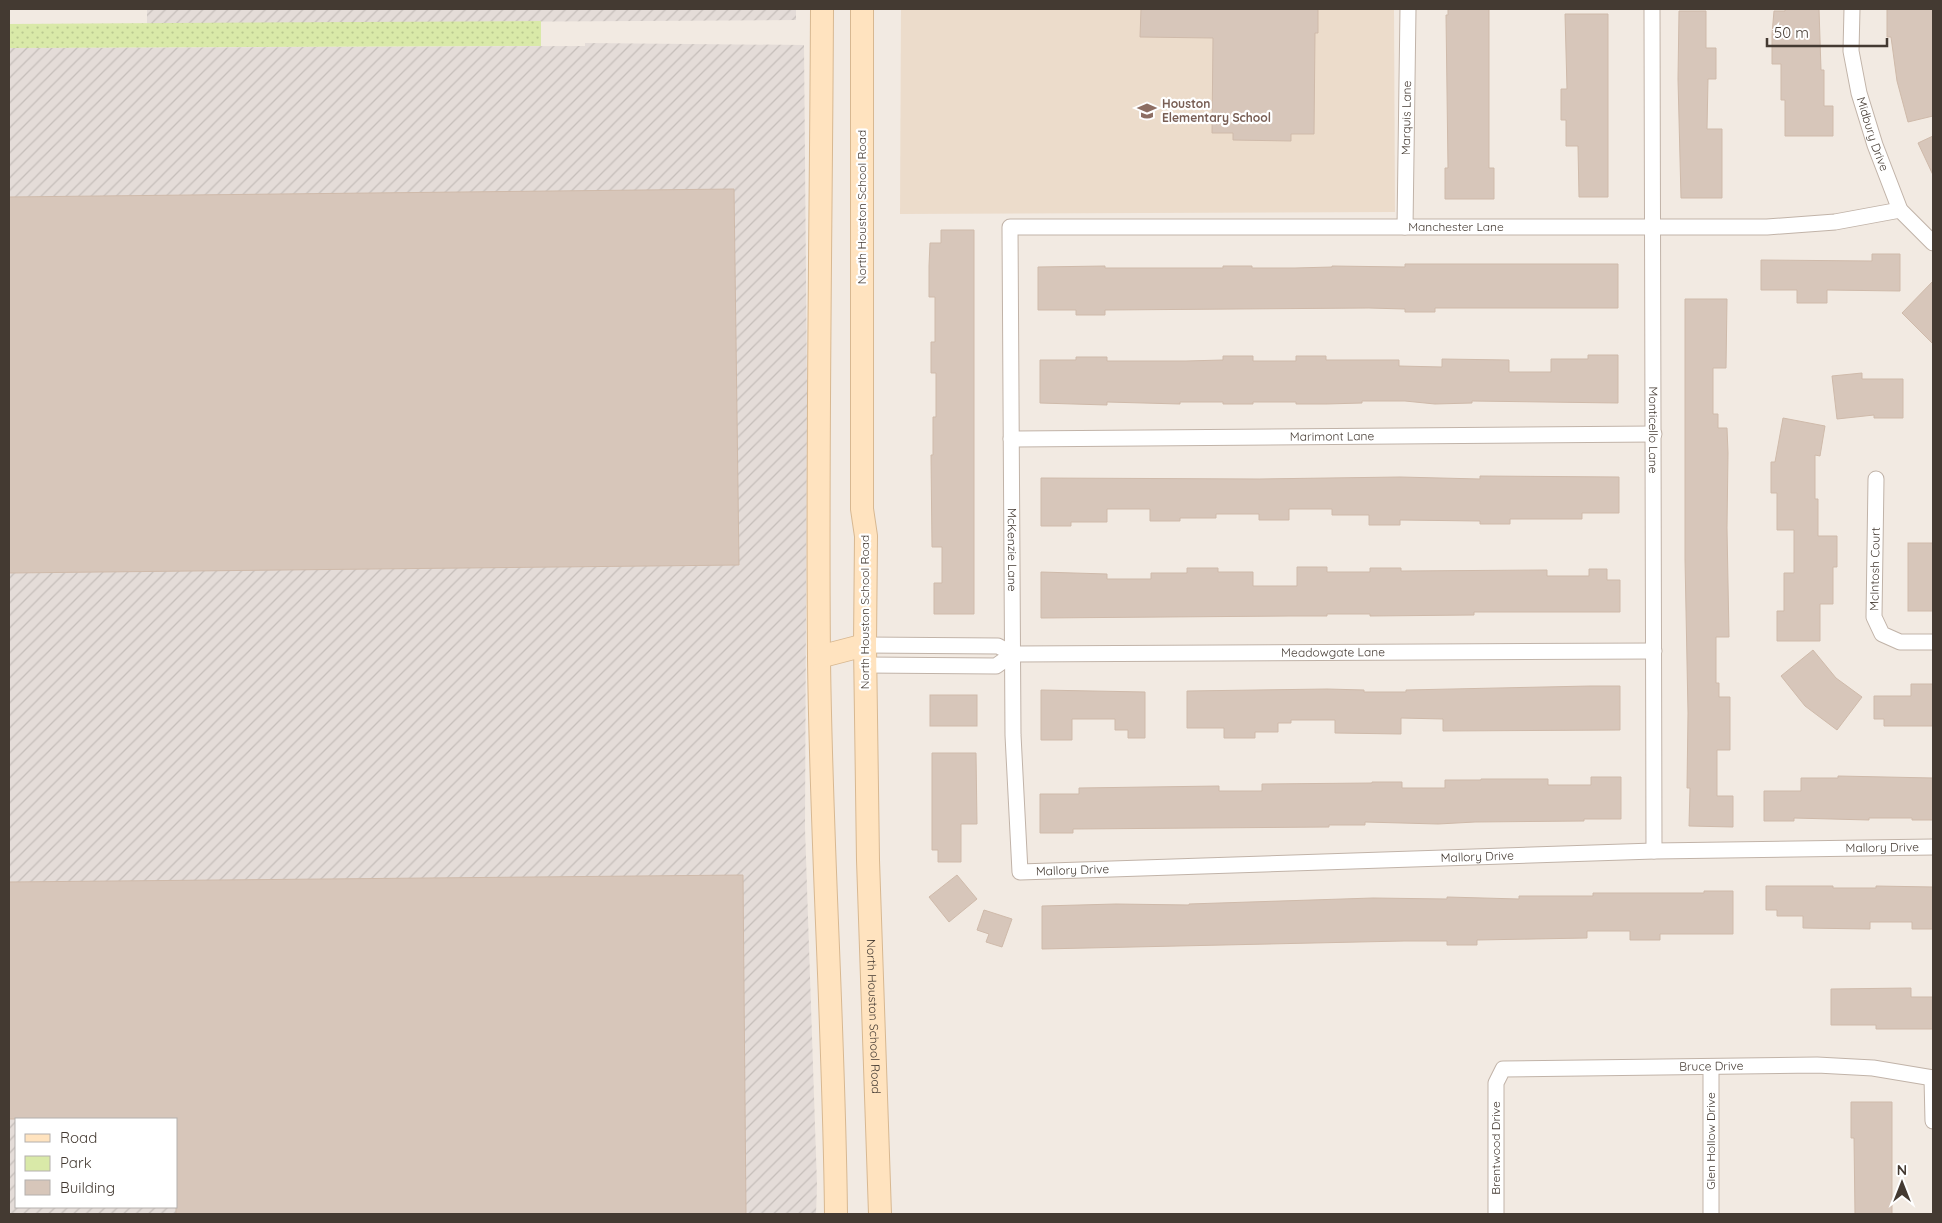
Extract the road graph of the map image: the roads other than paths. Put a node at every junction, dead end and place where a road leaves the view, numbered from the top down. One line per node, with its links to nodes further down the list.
1 (822, 9): 18 (main road)
2 (862, 9): 17 (main road, North Houston School Road)
3 (1408, 9): 8 (street, Marquis Lane)
4 (1652, 9): 9 (street, Monticello Lane)
5 (1852, 9): 6 (street, Midbury Drive)
6 (1900, 210): 9 (street, Manchester Lane); 10 (street, Midbury Drive)
7 (1010, 227): 8 (street, Manchester Lane); 12 (street, McKenzie Lane)
8 (1405, 227): 9 (street, Manchester Lane)
9 (1652, 227): 11 (street, Monticello Lane)
10 (1933, 243)
11 (1654, 434): 12 (street, Marimont Lane); 15 (street, Monticello Lane)
12 (1011, 439): 16 (street, McKenzie Lane)
13 (1876, 479): 14 (street, McIntosh Court)
14 (1933, 642)
15 (1654, 651): 16 (street, Meadowgate Lane); 20 (street, Monticello Lane)
16 (1013, 654): 17 (street, Meadowgate Lane); 21 (street, McKenzie Lane)
17 (865, 655): 18 (main road); 27 (main road, North Houston School Road)
18 (820, 657): 26 (main road)
19 (1933, 847): 20 (street, Mallory Drive)
20 (1654, 852): 21 (street, Mallory Drive)
21 (1020, 872)
22 (1711, 1067): 23 (street, Bruce Drive); 24 (street, Bruce Drive); 29 (street, Glen Hollow Drive)
23 (1933, 1078): 25 (street)
24 (1496, 1083): 28 (street, Brentwood Drive)
25 (1933, 1121)
26 (836, 1214)
27 (880, 1214)
28 (1496, 1214)
29 (1711, 1214)

